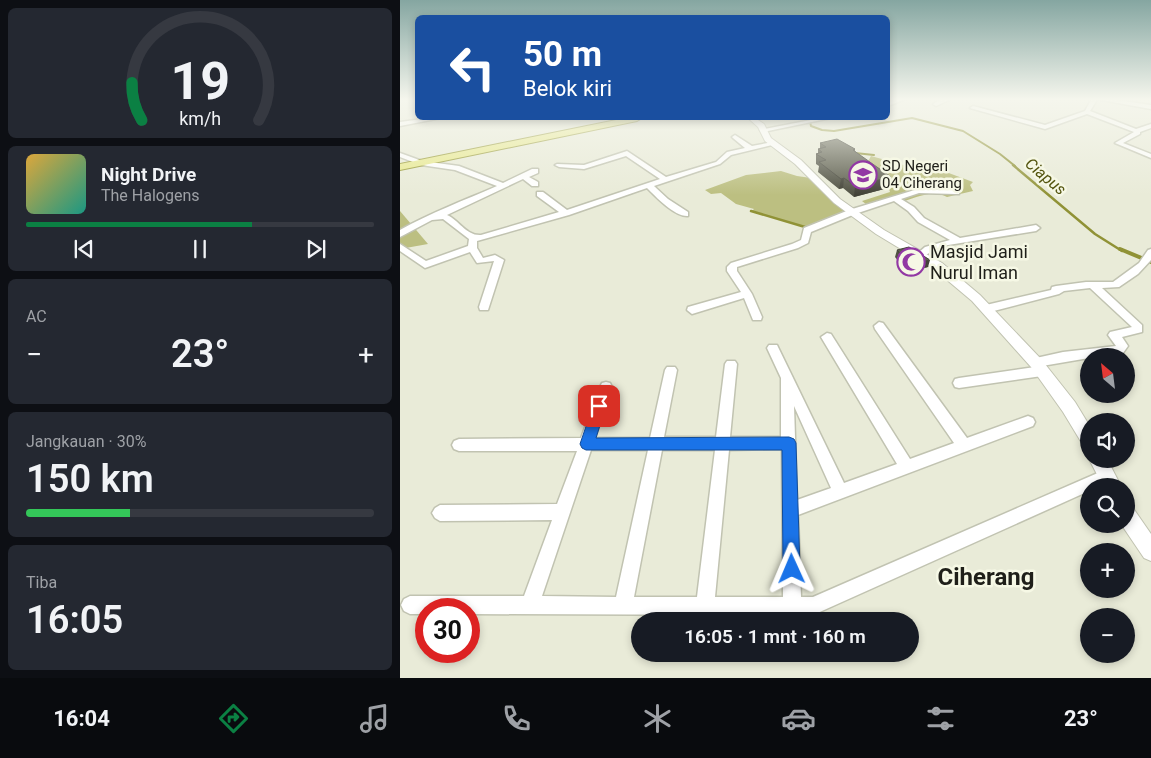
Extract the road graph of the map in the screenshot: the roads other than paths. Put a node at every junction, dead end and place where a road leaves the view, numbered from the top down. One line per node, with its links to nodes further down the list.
1 (1136, 131): 8 (street)
2 (572, 132): 9 (main road)
3 (764, 132): 5 (street)
4 (735, 137): 6 (street)
5 (774, 144): 6 (street); 21 (street)
6 (750, 148): 14 (street)
7 (400, 155): 9 (street)
8 (1151, 156)
9 (421, 163): 11 (main road); 16 (street)
10 (559, 166): 14 (street)
11 (400, 167)
12 (535, 171): 13 (street)
13 (523, 176): 15 (street); 16 (street)
14 (664, 179): 17 (street)
15 (535, 184)
16 (502, 185): 24 (street)
17 (648, 185): 22 (street); 23 (street)
18 (956, 192): 20 (street)
19 (540, 194): 22 (street)
20 (895, 198): 21 (street); 27 (street)
21 (852, 212): 30 (street); 33 (street)
22 (566, 213): 28 (street)
23 (685, 214)
24 (439, 216): 26 (street); 28 (street)
25 (1036, 228): 27 (street)
26 (400, 234)
27 (959, 241): 30 (street)
28 (473, 244): 29 (street); 34 (street)
29 (400, 247)
30 (922, 254): 35 (street)
31 (1148, 257): 32 (street)
32 (1092, 286): 35 (street); 42 (street)
33 (747, 294): 36 (street); 37 (street)
34 (484, 307)
35 (986, 309): 42 (street)
36 (692, 310)
37 (757, 316)
38 (879, 326): 54 (street)
39 (827, 337): 55 (street)
40 (773, 348): 44 (street)
41 (731, 364): 52 (street)
42 (1039, 367): 45 (street); 48 (street)
43 (671, 370): 51 (street)
44 (788, 378): 49 (street); 56 (street)
45 (959, 383)
46 (606, 388): 50 (street)
47 (1028, 422): 54 (street)
48 (1080, 425)
49 (789, 443): 52 (street); 58 (street)
50 (586, 444): 51 (street); 53 (street); 60 (street)
51 (656, 444): 52 (street); 65 (street)
52 (723, 444): 66 (street)
53 (458, 445)
54 (964, 446): 55 (street)
55 (907, 468): 56 (street)
56 (841, 492): 58 (street)
57 (1080, 494): 67 (street)
58 (791, 510): 67 (street)
59 (440, 512): 60 (street)
60 (563, 512): 64 (street)
61 (1135, 528): 62 (street)
62 (1151, 551)
63 (410, 605): 64 (street)
64 (530, 606): 65 (street)
65 (623, 606): 66 (street)
66 (705, 607): 67 (street)
67 (792, 608)

